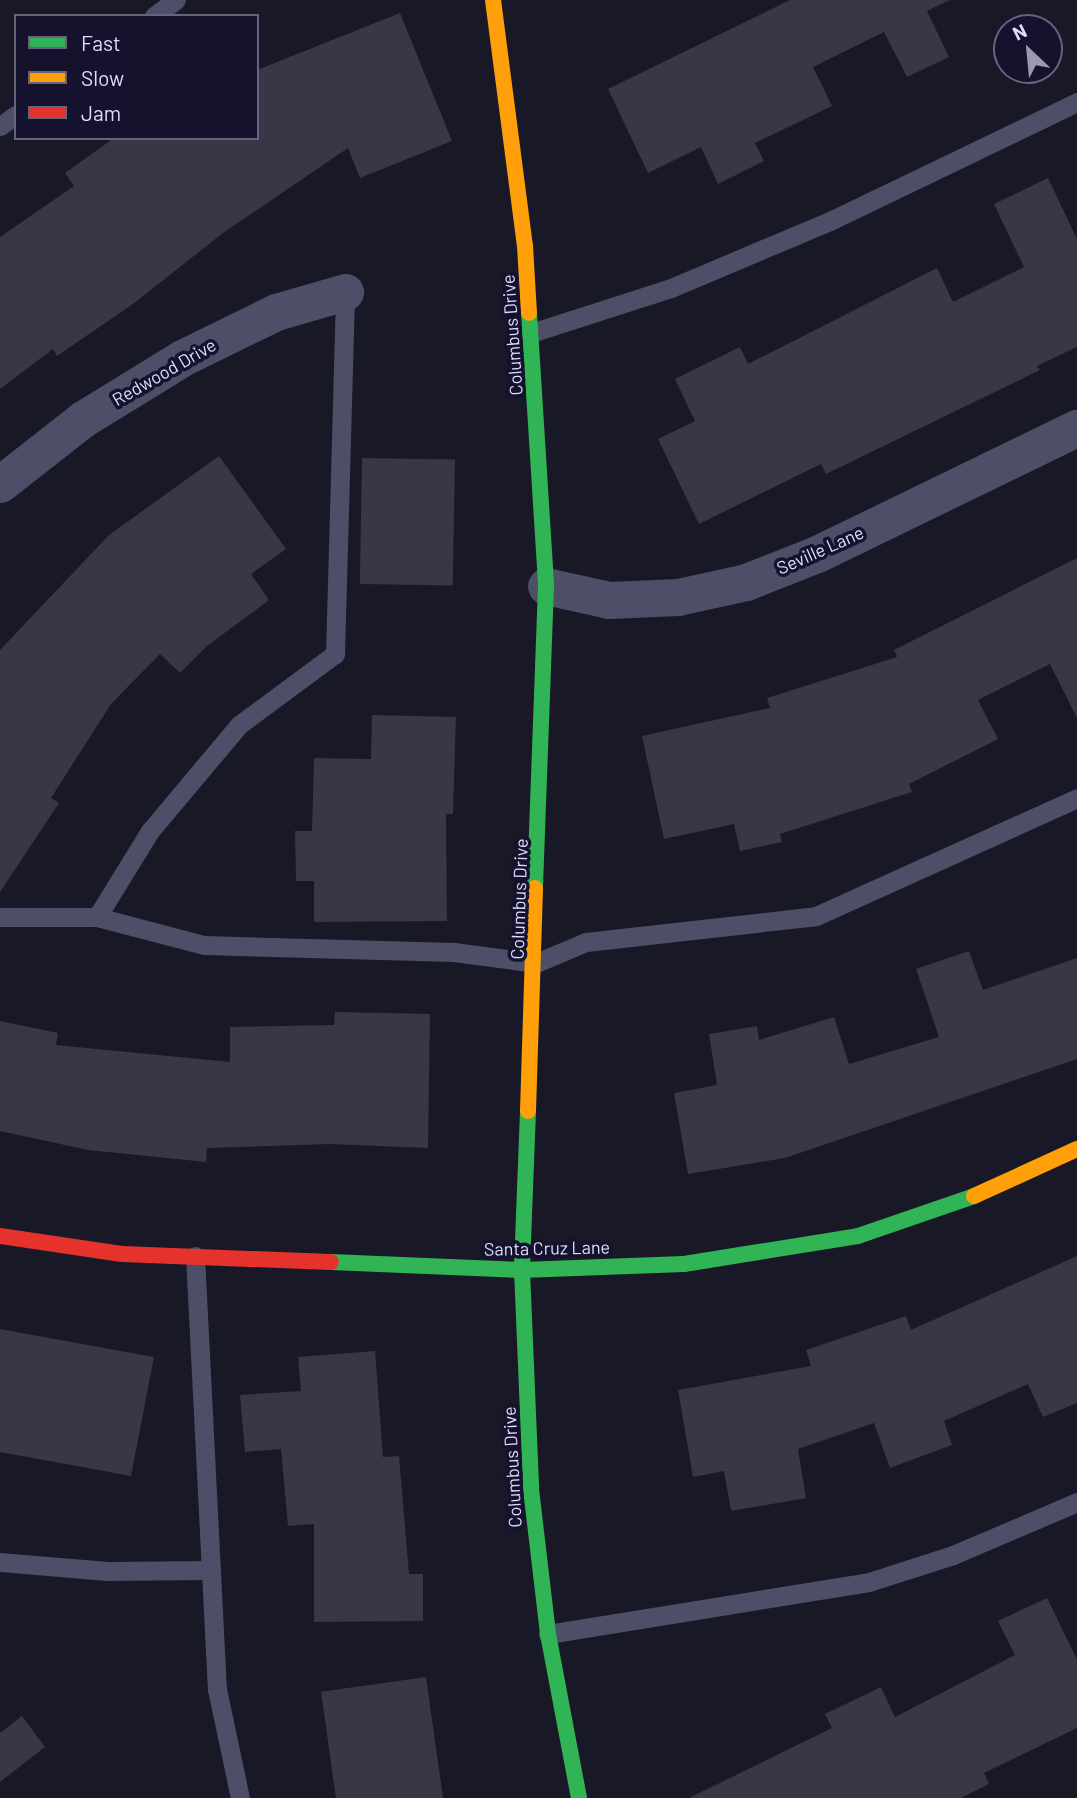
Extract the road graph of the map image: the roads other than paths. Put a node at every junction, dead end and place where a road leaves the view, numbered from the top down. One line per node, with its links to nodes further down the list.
1 (176, 0): 3 (lane)
2 (493, 0): 6 (street, Columbus Drive)
3 (157, 14)
4 (1077, 102): 6 (lane)
5 (345, 292): 8 (street, Redwood Drive); 12 (lane)
6 (531, 333): 9 (street, Columbus Drive)
7 (1077, 428): 9 (street, Seville Lane)
8 (0, 484)
9 (546, 586): 13 (street, Columbus Drive)
10 (1077, 798): 13 (lane)
11 (0, 917): 12 (lane)
12 (97, 917): 13 (lane)
13 (536, 963): 17 (street, Columbus Drive)
14 (1077, 1149): 17 (street, Santa Cruz Lane)
15 (0, 1236): 16 (street, Santa Cruz Lane)
16 (195, 1256): 17 (street, Santa Cruz Lane); 20 (lane)
17 (522, 1270): 21 (street, Columbus Drive)
18 (1077, 1502): 21 (lane)
19 (0, 1562): 20 (lane)
20 (209, 1570): 22 (lane)
21 (548, 1634): 23 (street, Columbus Drive)
22 (240, 1798)
23 (579, 1798)

